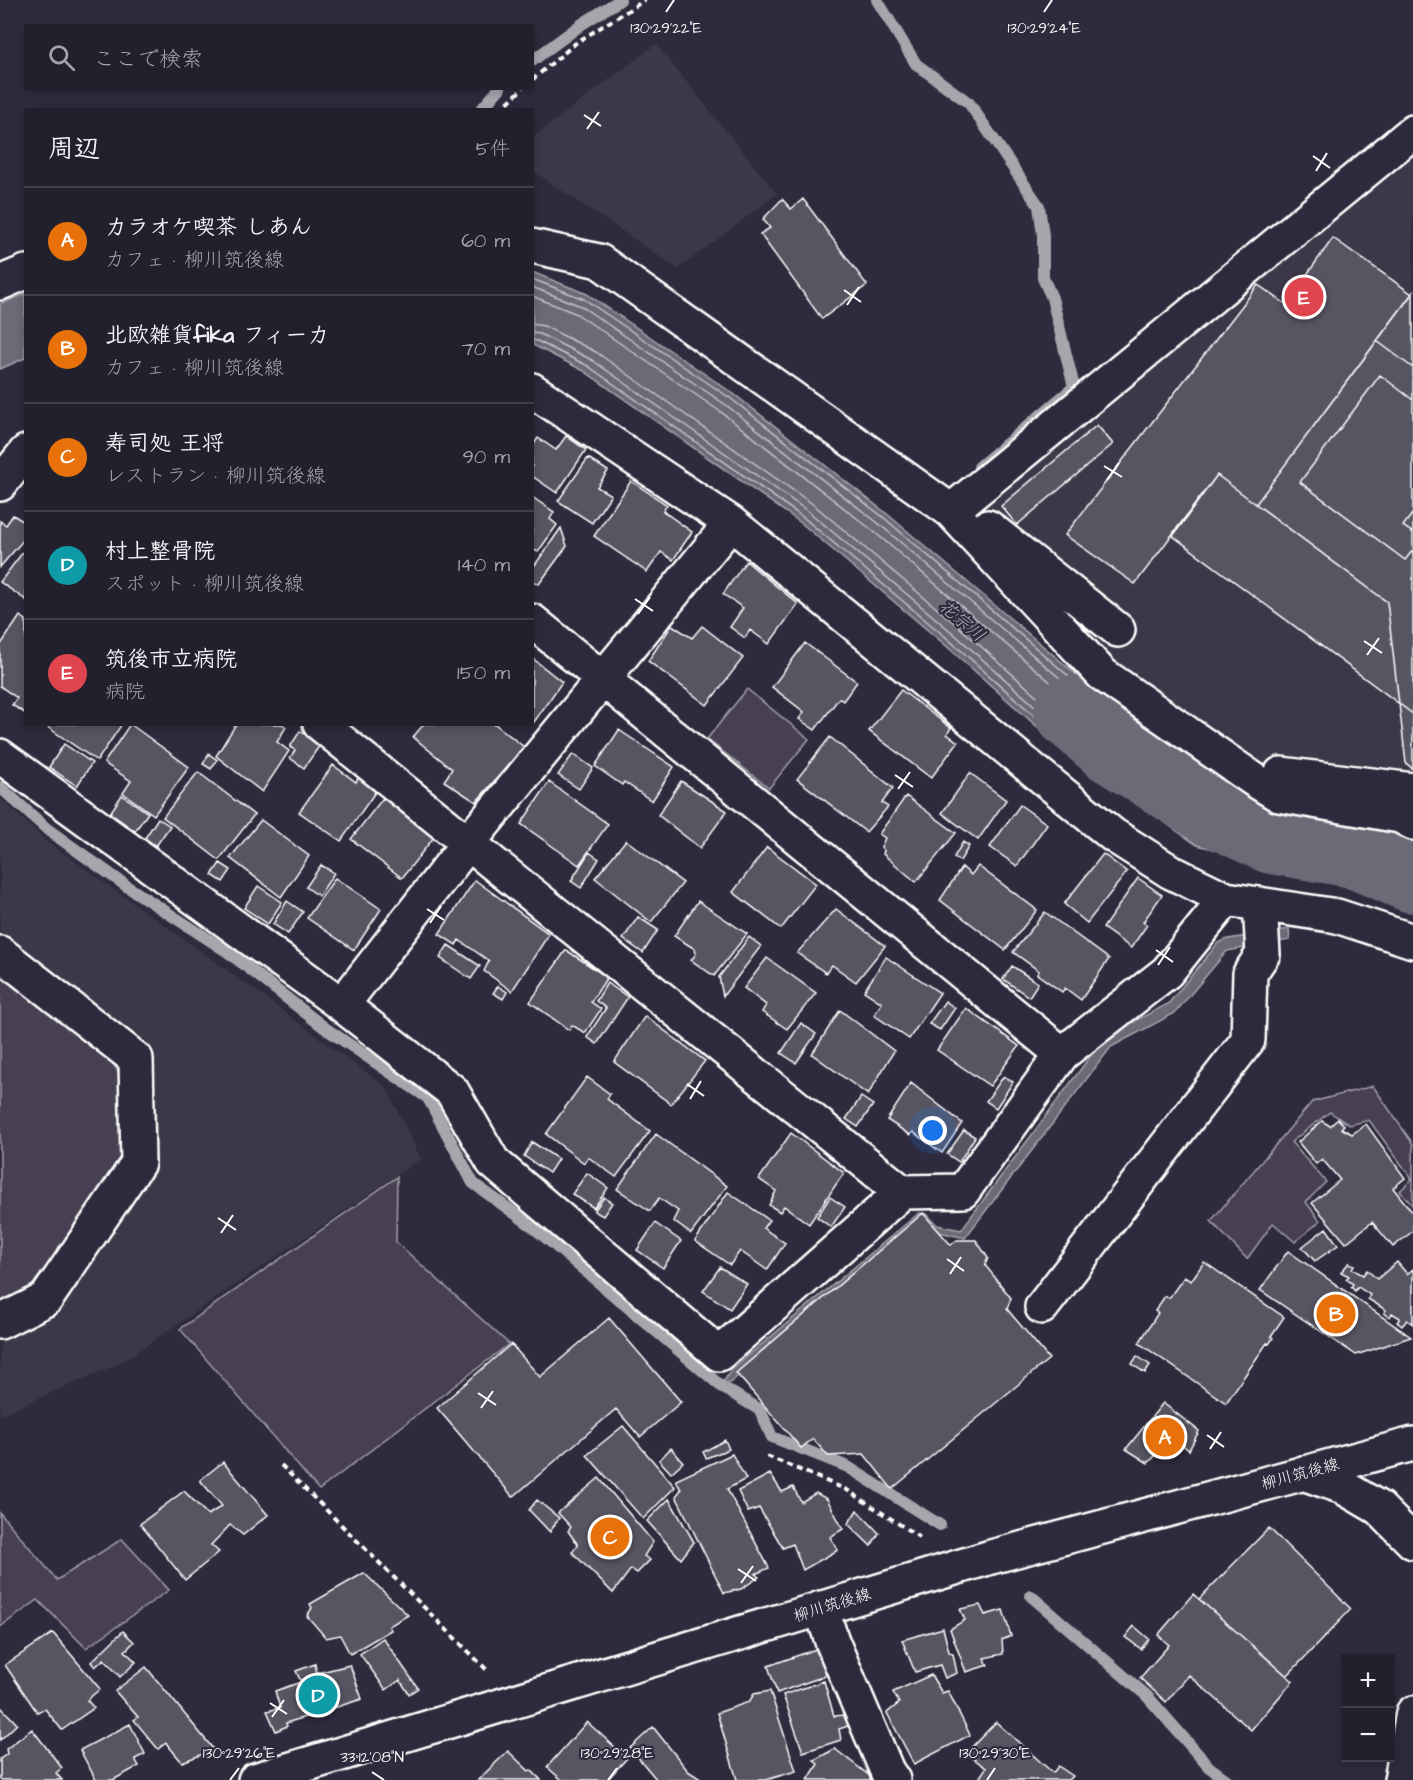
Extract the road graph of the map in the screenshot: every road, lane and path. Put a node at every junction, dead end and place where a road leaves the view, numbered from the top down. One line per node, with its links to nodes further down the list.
1 (645, 0): 2 (path)
2 (534, 78)
3 (521, 90): 4 (path)
4 (502, 108)
5 (1413, 132): 10 (street)
6 (534, 246): 10 (street)
7 (24, 273): 8 (street)
8 (0, 283)
9 (534, 391): 11 (street)
10 (956, 508): 13 (street); 17 (street)
11 (731, 523): 14 (street); 21 (street)
12 (534, 623): 14 (street)
13 (1118, 630)
14 (602, 678): 20 (street); 26 (street)
15 (322, 726): 20 (street)
16 (0, 756): 25 (street)
17 (1239, 769): 18 (street); 19 (street)
18 (1413, 790)
19 (1413, 823)
20 (468, 843): 25 (street); 27 (street)
21 (1226, 899): 22 (street); 26 (street)
22 (1262, 927): 23 (street); 28 (street)
23 (1413, 941)
24 (0, 953): 29 (street)
25 (342, 1005): 27 (street)
26 (1062, 1054): 27 (street)
27 (902, 1192)
28 (1042, 1307)
29 (0, 1322)
30 (1413, 1444): 33 (street, 柳川筑後線)
31 (768, 1456): 34 (path)
32 (281, 1465): 37 (path)
33 (1303, 1473): 35 (street); 36 (street, 柳川筑後線)
34 (928, 1542)
35 (1413, 1542)
36 (821, 1608): 37 (street, 柳川筑後線); 40 (street)
37 (517, 1700): 39 (street, 柳川筑後線)
38 (1413, 1713): 41 (street)
39 (255, 1780)
40 (894, 1780)
41 (1401, 1780)

